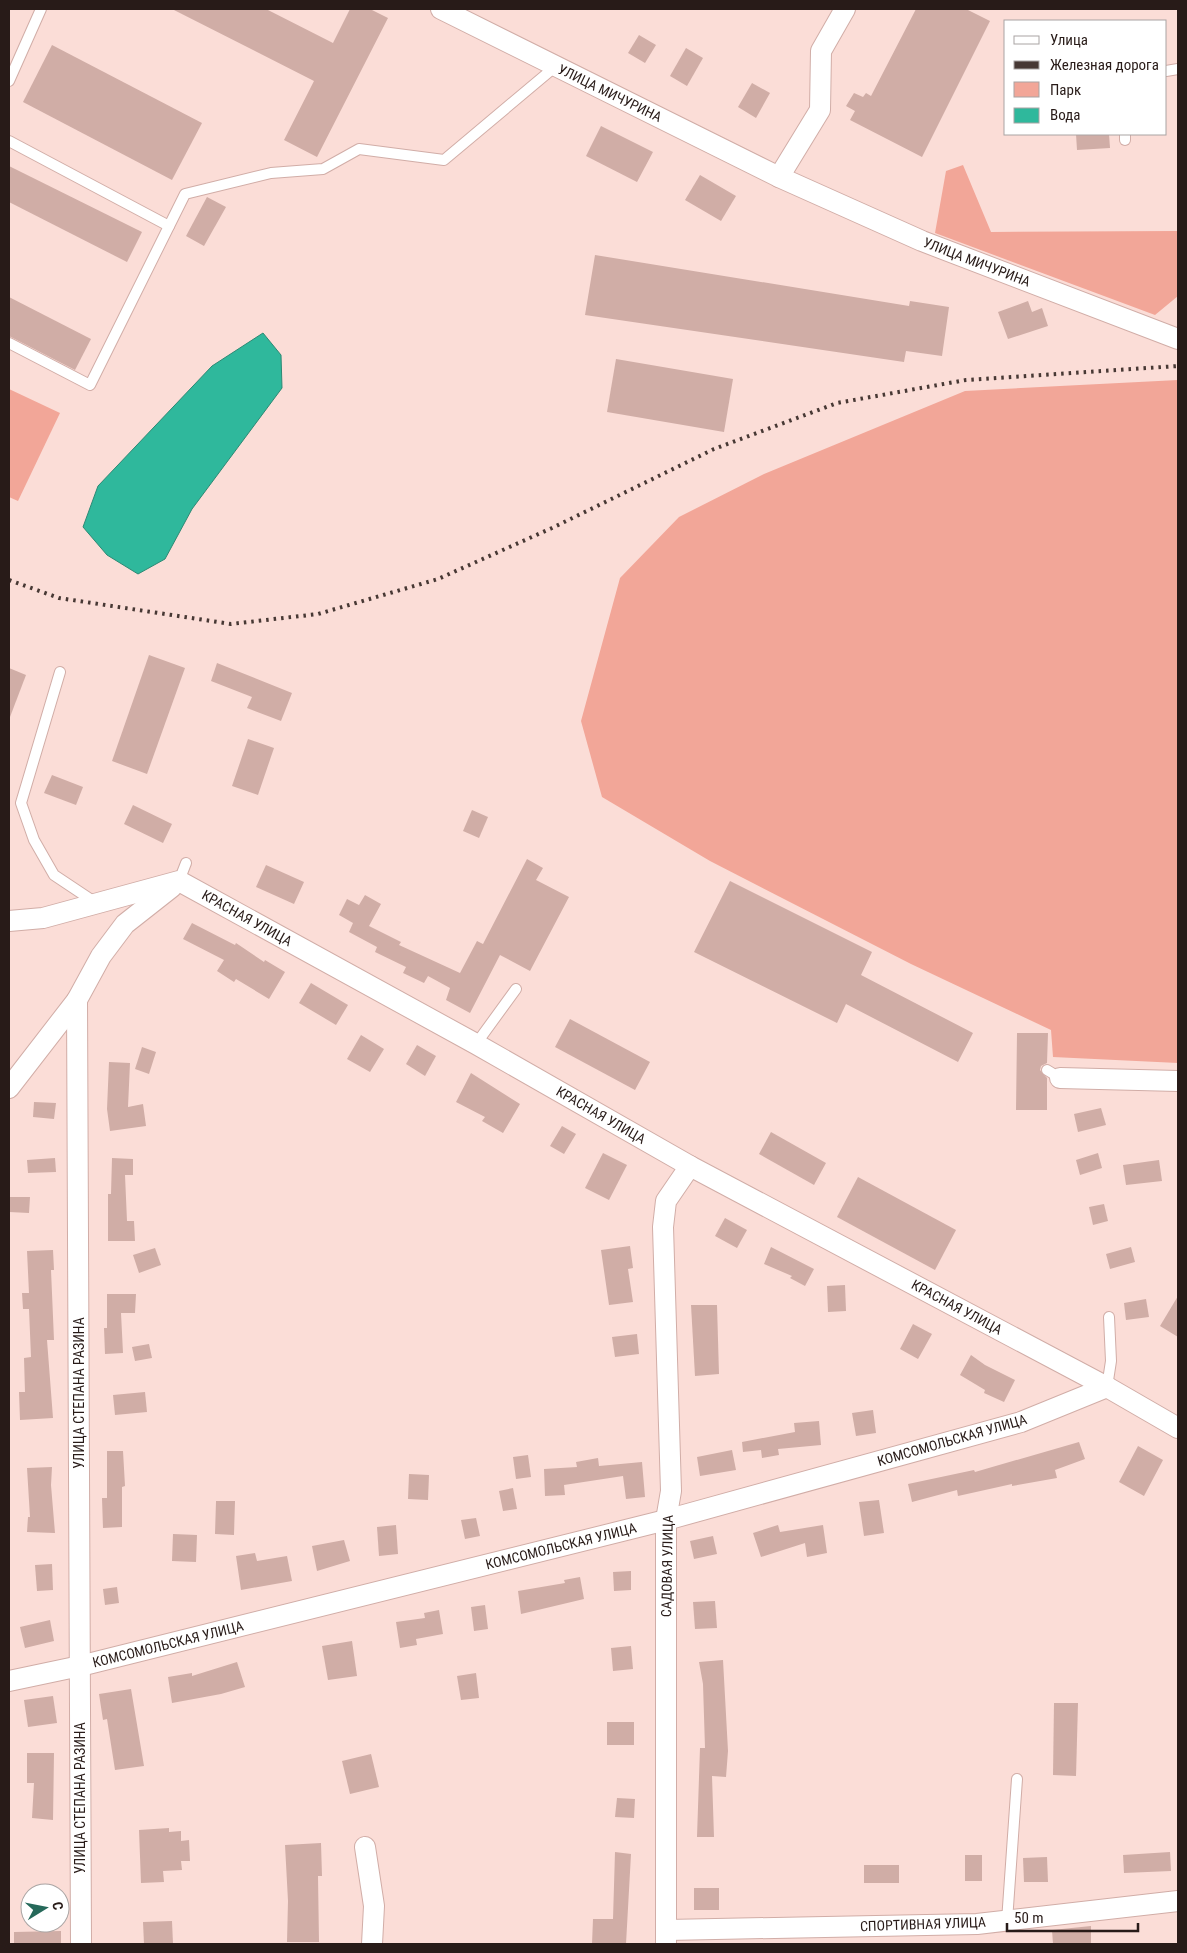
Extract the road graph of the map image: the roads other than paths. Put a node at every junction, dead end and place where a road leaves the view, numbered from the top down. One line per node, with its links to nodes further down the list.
1 (41, 9): 5 (lane)
2 (441, 9): 4 (street, УЛИЦА МИЧУРИНА)
3 (845, 9): 7 (street)
4 (556, 66): 7 (street, УЛИЦА МИЧУРИНА); 8 (lane)
5 (9, 81)
6 (9, 141): 8 (lane)
7 (779, 176): 9 (street, УЛИЦА МИЧУРИНА)
8 (169, 226): 10 (lane)
9 (1177, 338)
10 (9, 343)
11 (60, 672): 13 (lane)
12 (183, 872): 13 (street); 16 (street, УЛИЦА СТЕПАНА РАЗИНА); 17 (street, КРАСНАЯ УЛИЦА)
13 (97, 904): 14 (street)
14 (9, 921)
15 (516, 989): 17 (lane)
16 (78, 1000): 20 (street); 26 (street, УЛИЦА СТЕПАНА РАЗИНА)
17 (476, 1044): 21 (street, КРАСНАЯ УЛИЦА)
18 (1054, 1074): 19 (street)
19 (1178, 1080)
20 (9, 1088)
21 (690, 1166): 23 (street, КРАСНАЯ УЛИЦА); 25 (street, САДОВАЯ УЛИЦА)
22 (1109, 1318): 23 (lane)
23 (1107, 1387): 24 (street, КРАСНАЯ УЛИЦА); 25 (street, КОМСОМОЛЬСКАЯ УЛИЦА)
24 (1178, 1428)
25 (666, 1520): 26 (street, КОМСОМОЛЬСКАЯ УЛИЦА); 32 (street, САДОВАЯ УЛИЦА)
26 (80, 1666): 27 (street, КОМСОМОЛЬСКАЯ УЛИЦА); 33 (street, УЛИЦА СТЕПАНА РАЗИНА)
27 (9, 1681)
28 (1017, 1779): 31 (lane)
29 (365, 1847): 34 (street)
30 (1178, 1901): 31 (street, СПОРТИВНАЯ УЛИЦА)
31 (1007, 1921): 32 (street, СПОРТИВНАЯ УЛИЦА)
32 (667, 1937)
33 (81, 1944)
34 (372, 1944)

